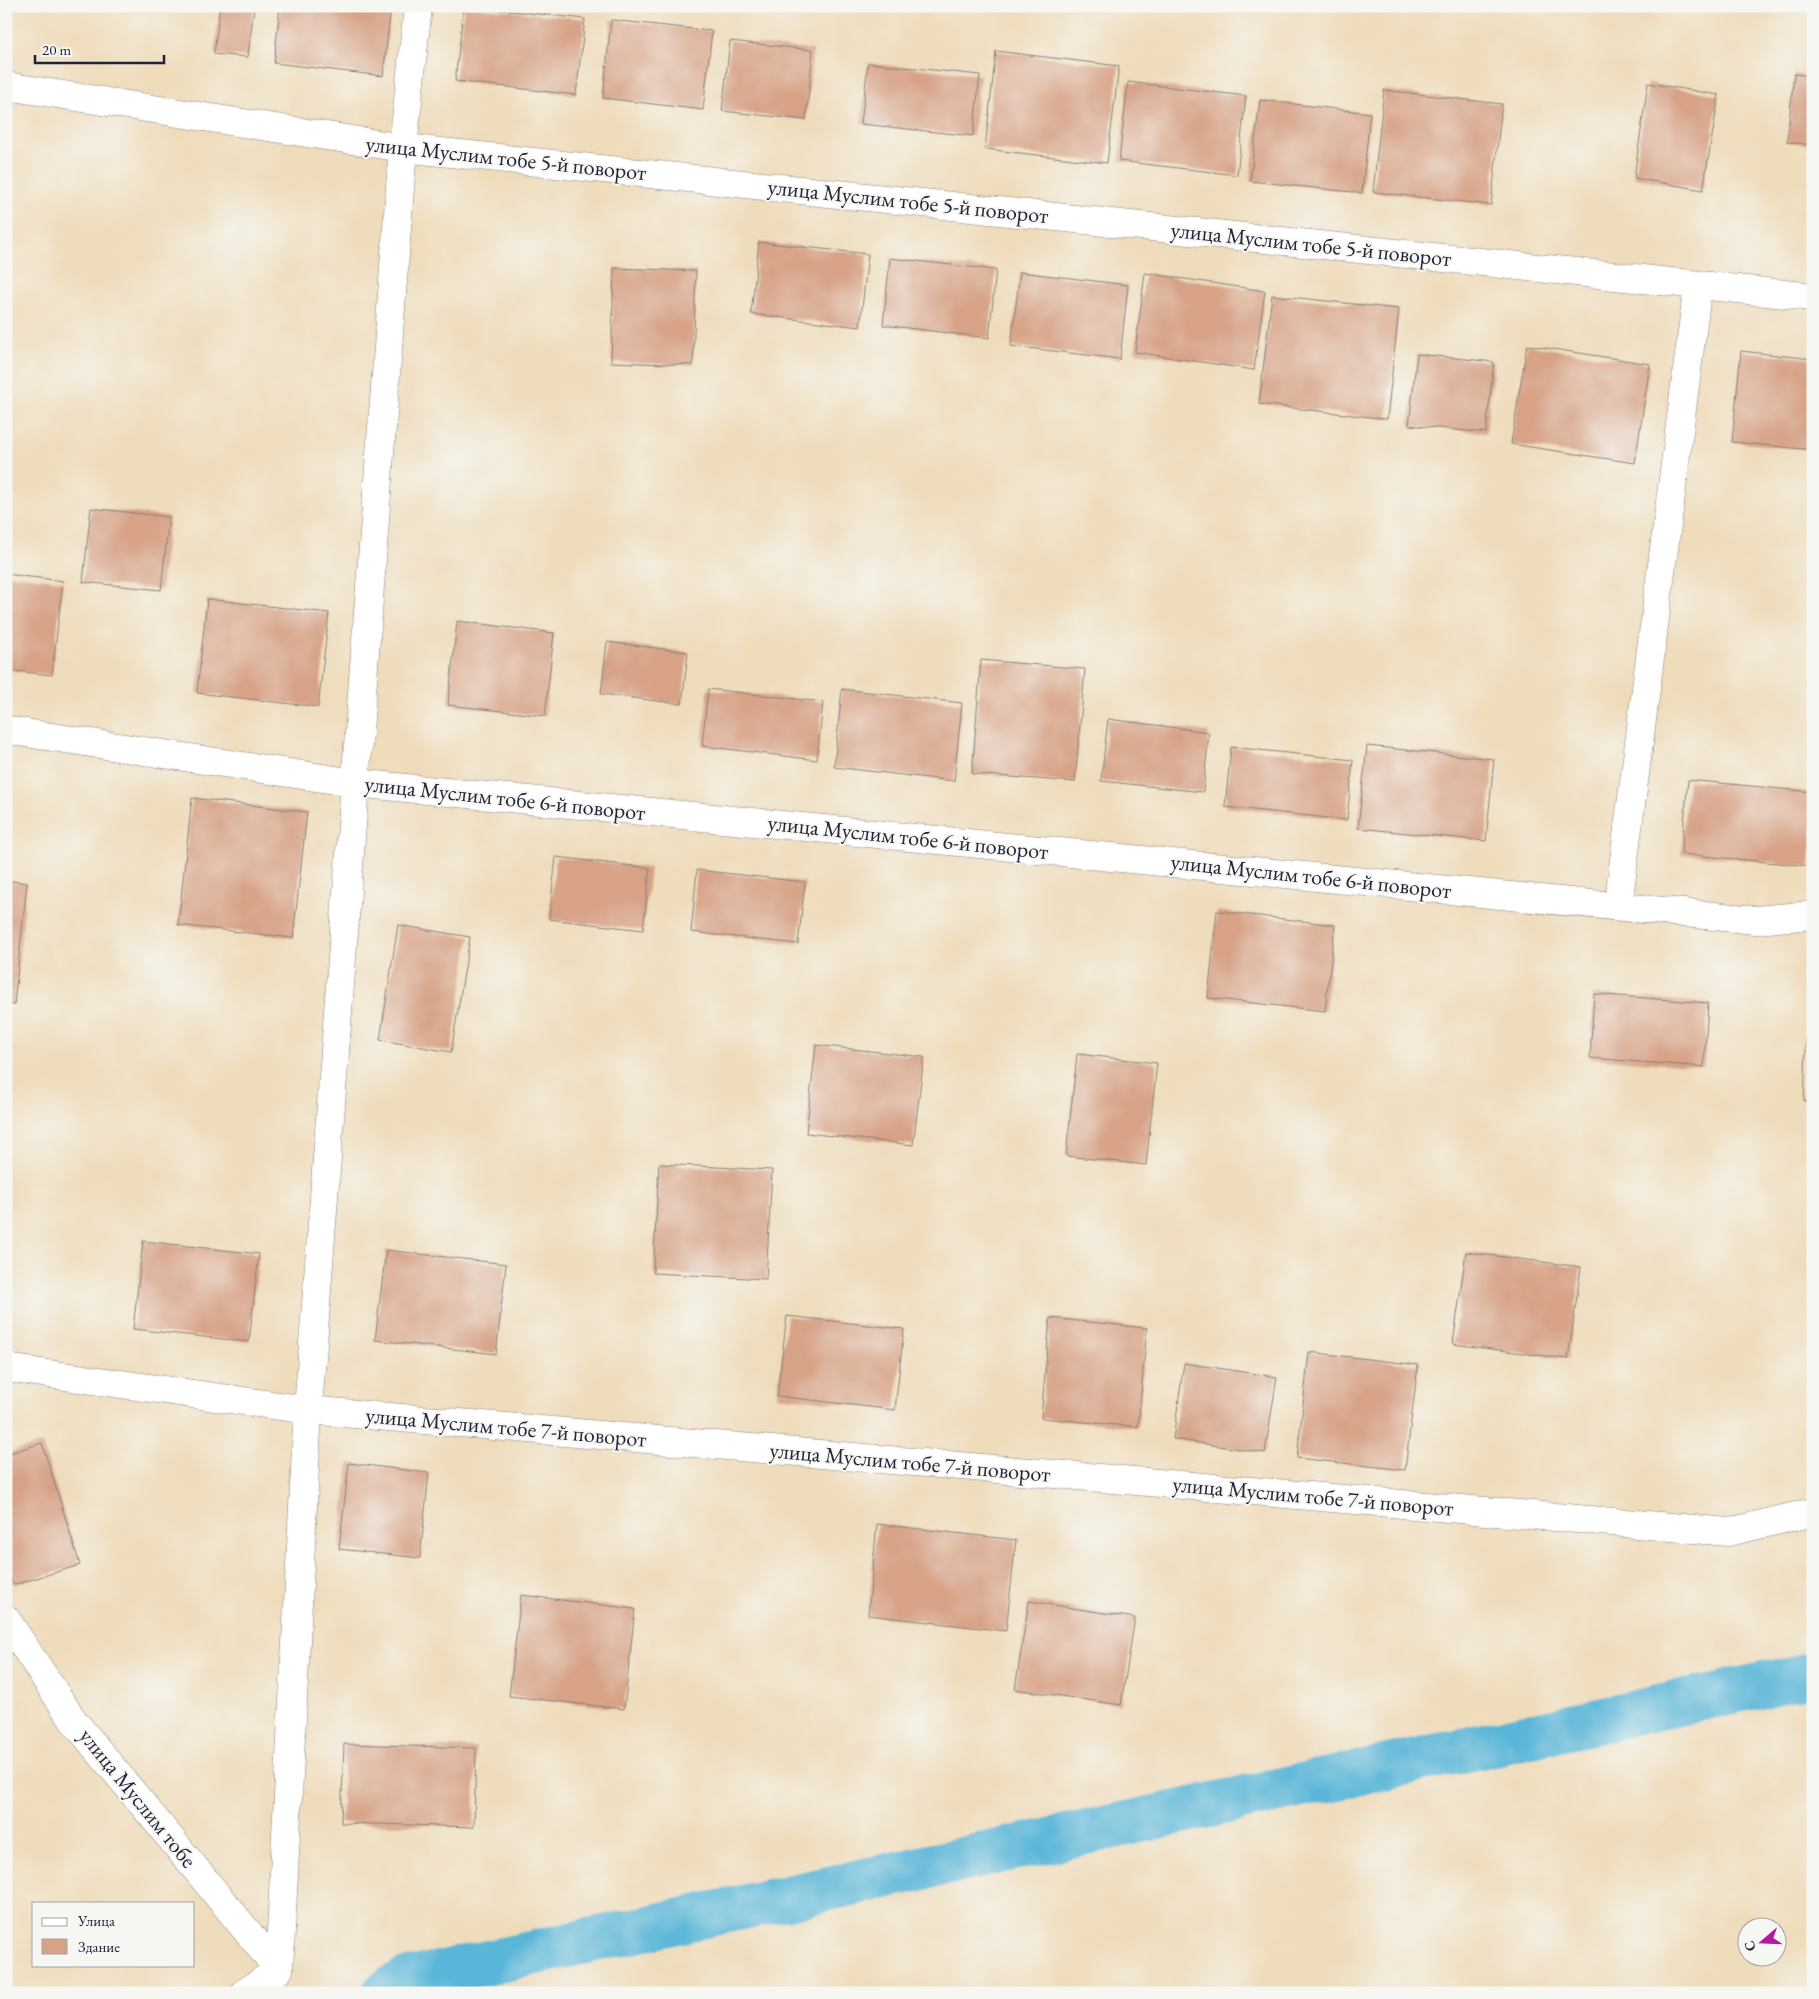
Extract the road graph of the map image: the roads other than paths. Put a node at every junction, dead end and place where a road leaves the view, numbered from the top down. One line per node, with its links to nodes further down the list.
1 (418, 6): 3 (street)
2 (6, 86): 3 (street, улица Муслим тобе 5-й поворот)
3 (404, 148): 4 (street, улица Муслим тобе 5-й поворот); 7 (street)
4 (1698, 285): 5 (street, улица Муслим тобе 5-й поворот); 8 (street)
5 (1813, 297)
6 (6, 730): 7 (street, улица Муслим тобе 6-й поворот)
7 (355, 783): 8 (street, улица Муслим тобе 6-й поворот); 11 (street)
8 (1618, 906): 9 (street, улица Муслим тобе 6-й поворот)
9 (1813, 914)
10 (6, 1368): 11 (street, улица Муслим тобе 7-й поворот)
11 (308, 1410): 12 (street, улица Муслим тобе 7-й поворот); 14 (street)
12 (1813, 1512)
13 (6, 1619): 14 (street, улица Муслим тобе)
14 (279, 1970): 15 (street)
15 (244, 1993)

